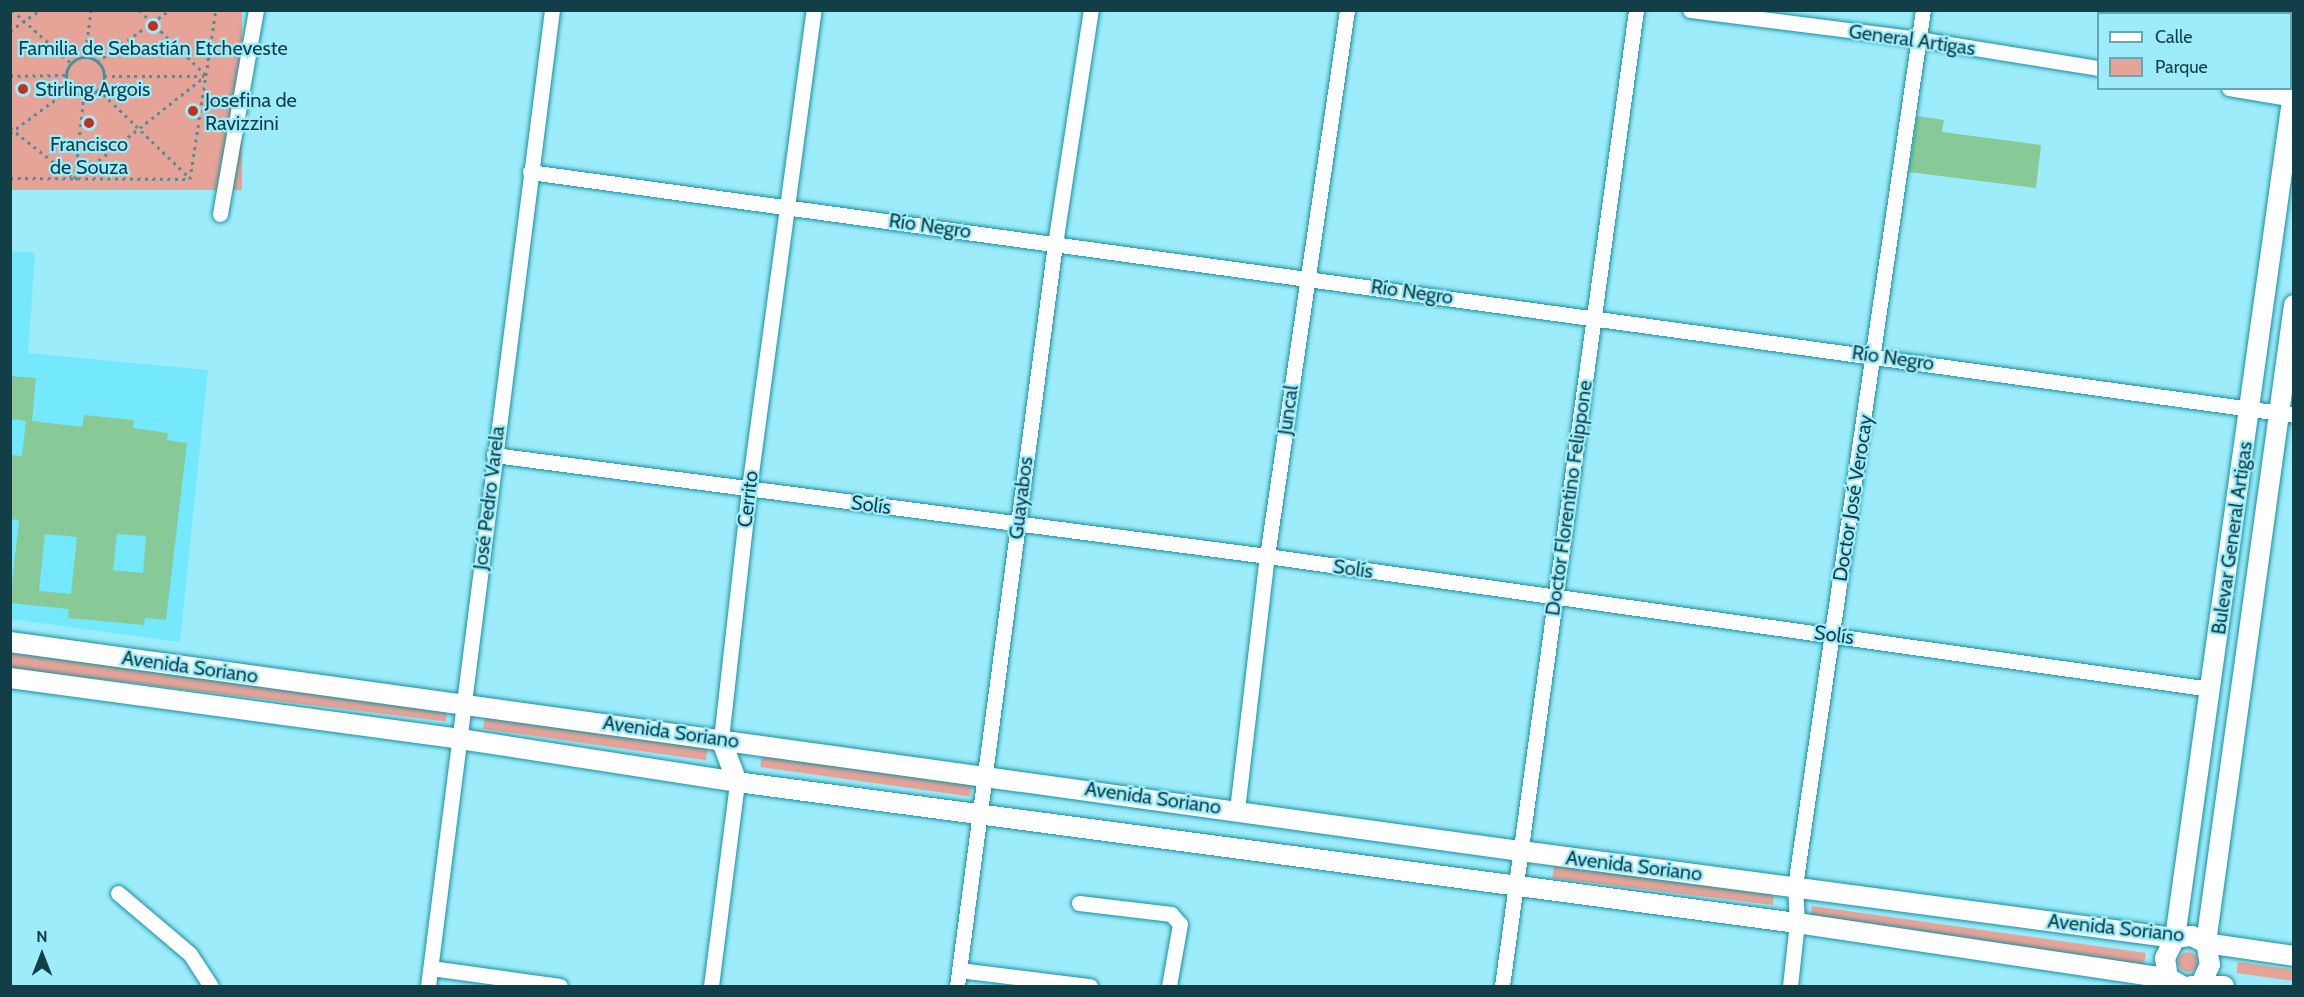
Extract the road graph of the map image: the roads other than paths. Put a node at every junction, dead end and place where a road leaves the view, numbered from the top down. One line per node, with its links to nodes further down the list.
1 (256, 10): 15 (street)
2 (552, 10): 13 (street, José Pedro Varela)
3 (814, 10): 14 (street, Cerrito)
4 (1090, 10): 16 (street, Guayabos)
5 (1347, 10): 17 (street, Juncal)
6 (1636, 10): 19 (street, Doctor Florentino Felippone)
7 (1690, 10): 9 (street, General Artigas)
8 (1923, 10): 9 (street, Doctor José Verocay)
9 (1919, 39): 10 (street, General Artigas); 20 (street, Doctor José Verocay)
10 (2097, 68)
11 (2247, 90): 12 (street)
12 (2293, 95): 21 (street, Bulevar General Artigas)
13 (530, 172): 14 (street, Río Negro); 23 (street, José Pedro Varela)
14 (789, 206): 16 (street, Río Negro); 24 (street, Cerrito)
15 (220, 214)
16 (1055, 244): 17 (street, Río Negro); 25 (street, Guayabos)
17 (1308, 278): 19 (street, Río Negro); 26 (street, Juncal)
18 (2294, 305): 22 (street, Bulevar General Artigas)
19 (1594, 317): 20 (street, Río Negro); 27 (street, Doctor Florentino Felippone)
20 (1875, 356): 21 (street, Río Negro); 28 (street, Doctor José Verocay)
21 (2249, 408): 22 (street, Río Negro); 31 (street, Bulevar General Artigas)
22 (2286, 414): 46 (street, Bulevar General Artigas)
23 (494, 455): 24 (street, Solís); 32 (street, José Pedro Varela)
24 (749, 488): 25 (street, Solís); 34 (street, Cerrito)
25 (1018, 525): 26 (street, Solís); 35 (street, Guayabos)
26 (1267, 556): 27 (street, Solís); 37 (street, Juncal)
27 (1555, 598): 28 (street, Solís); 39 (street, Doctor Florentino Felippone)
28 (1832, 634): 31 (street, Solís); 40 (street, Doctor José Verocay)
29 (10, 642): 32 (street, Avenida Soriano)
30 (10, 678): 33 (street, Avenida Soriano)
31 (2211, 689): 45 (street, Bulevar General Artigas)
32 (465, 705): 33 (street, José Pedro Varela); 34 (street, Avenida Soriano)
33 (460, 739): 36 (street, Avenida Soriano); 48 (street, José Pedro Varela)
34 (721, 739): 35 (street, Avenida Soriano); 36 (street, Cerrito)
35 (986, 775): 37 (street, Avenida Soriano); 38 (street, Guayabos)
36 (737, 782): 38 (street, Avenida Soriano); 54 (street, Cerrito)
37 (1238, 810): 39 (street, Avenida Soriano)
38 (981, 814): 41 (street, Avenida Soriano); 49 (street, Guayabos)
39 (1521, 851): 40 (street, Avenida Soriano); 41 (street, Doctor Florentino Felippone)
40 (1795, 886): 44 (street, Doctor José Verocay); 45 (street, Avenida Soriano)
41 (1516, 887): 44 (street, Avenida Soriano); 58 (street, Doctor Florentino Felippone)
42 (118, 893): 51 (street)
43 (1079, 903): 57 (street)
44 (1797, 923): 50 (street, Avenida Soriano); 59 (street, Doctor José Verocay)
45 (2175, 938): 46 (street, Avenida Soriano); 50 (street, Bulevar General Artigas)
46 (2206, 943): 47 (street, Avenida Soriano); 50 (street, Bulevar General Artigas)
47 (2294, 956)
48 (431, 968): 52 (street, José Pedro Varela); 53 (street)
49 (959, 970): 55 (street, Guayabos); 56 (street)
50 (2185, 985): 60 (street, Avenida Soriano)
51 (211, 987)
52 (428, 987)
53 (560, 987)
54 (711, 987)
55 (957, 987)
56 (1090, 987)
57 (1169, 987)
58 (1502, 987)
59 (1790, 987)
60 (2224, 987)

